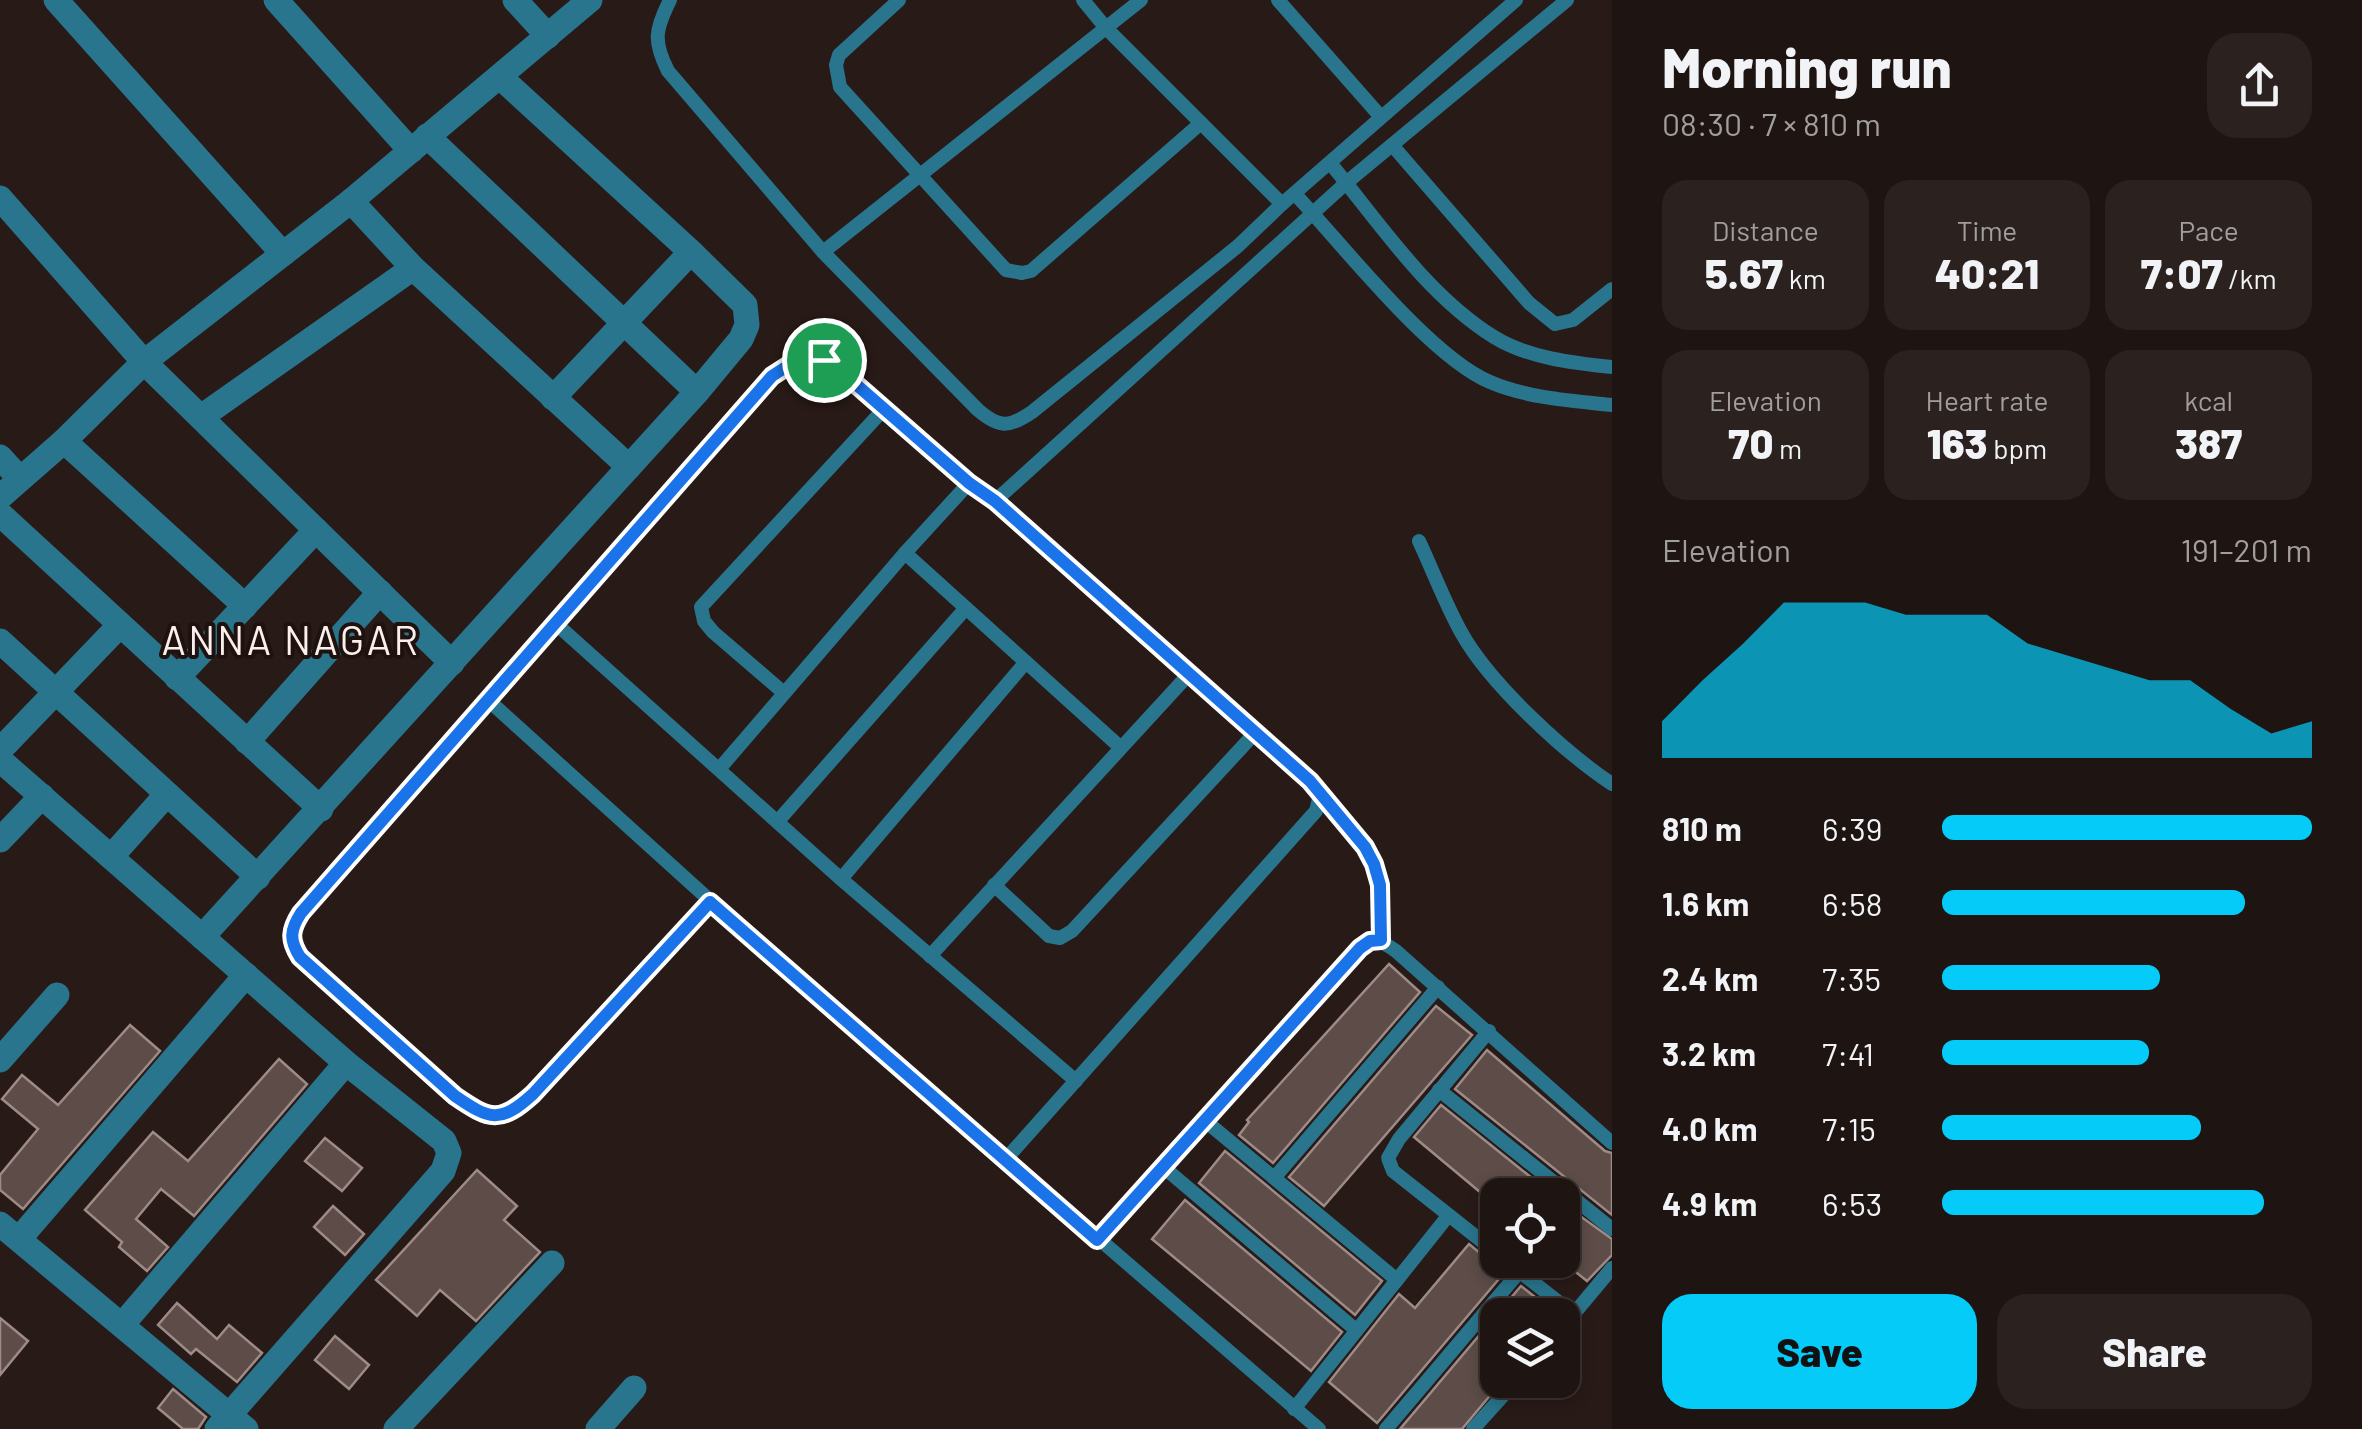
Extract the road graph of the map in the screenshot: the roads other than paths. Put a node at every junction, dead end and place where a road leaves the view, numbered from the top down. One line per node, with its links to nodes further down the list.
1 (56, 0): 29 (street)
2 (276, 0): 17 (street)
3 (515, 0): 13 (street)
4 (590, 0): 13 (street)
5 (670, 0): 28 (lane)
6 (899, 0): 20 (lane)
7 (1083, 0): 12 (lane)
8 (1141, 0): 12 (lane)
9 (1278, 0): 15 (lane)
10 (1516, 0): 15 (lane)
11 (1567, 0): 18 (lane)
12 (1106, 28): 16 (lane); 20 (lane)
13 (548, 36): 14 (street)
14 (500, 77): 17 (street); 27 (street)
15 (1381, 117): 19 (lane)
16 (1201, 123): 20 (lane); 25 (lane)
17 (419, 144): 24 (street); 32 (street)
18 (1392, 146): 21 (lane); 31 (lane)
19 (1331, 164): 21 (lane); 22 (lane)
20 (919, 176): 28 (lane)
21 (1346, 182): 26 (lane); 34 (lane)
22 (1295, 194): 25 (lane); 26 (lane)
23 (0, 198): 33 (street)
24 (351, 202): 29 (street); 30 (street)
25 (1282, 204): 28 (lane)
26 (1313, 214): 37 (lane); 45 (lane)
27 (691, 252): 32 (street); 35 (street)
28 (823, 252)
29 (284, 254): 33 (street)
30 (413, 268): 36 (street); 39 (street)
31 (1612, 288)
32 (622, 323): 35 (street); 36 (street)
33 (144, 362): 39 (street); 40 (street)
34 (1612, 367)
35 (696, 392): 42 (street)
36 (553, 398): 42 (street)
37 (1612, 405)
38 (884, 409): 43 (lane); 53 (lane); 61 (lane)
39 (201, 417): 47 (street)
40 (64, 441): 44 (street); 51 (street)
41 (0, 457): 44 (street)
42 (630, 467): 57 (street)
43 (969, 483): 45 (lane); 49 (lane)
44 (10, 488)
45 (995, 501): 58 (lane)
46 (0, 514): 54 (street)
47 (316, 530): 50 (street); 51 (street)
48 (1419, 541): 69 (lane)
49 (905, 553): 52 (lane); 61 (lane)
50 (380, 592): 57 (street); 64 (street)
51 (244, 606): 59 (street)
52 (966, 608): 56 (lane); 74 (lane)
53 (554, 622): 62 (lane); 68 (lane)
54 (120, 625): 59 (street); 60 (street)
55 (0, 640): 60 (street)
56 (1026, 662): 65 (lane); 78 (lane)
57 (452, 664): 73 (street)
58 (1190, 673): 63 (lane); 65 (lane)
59 (178, 678): 64 (street)
60 (58, 692): 66 (street); 70 (street)
61 (784, 693): 68 (lane)
62 (488, 700): 80 (lane); 80 (lane)
63 (1256, 732): 71 (lane); 79 (lane)
64 (247, 742): 73 (street)
65 (1120, 747): 79 (lane)
66 (0, 750)
67 (0, 760): 72 (street)
68 (720, 768): 74 (lane)
69 (1612, 784)
70 (167, 794): 76 (street); 77 (street)
71 (1320, 795): 82 (lane); 90 (lane)
72 (42, 796): 75 (street); 76 (street)
73 (321, 810): 77 (street)
74 (778, 821): 78 (lane)
75 (0, 840)
76 (111, 857): 81 (street)
77 (258, 877): 81 (street)
78 (841, 879): 83 (lane)
79 (994, 885): 83 (lane)
80 (710, 902): 94 (lane)
81 (202, 937): 84 (street)
82 (1381, 940): 85 (lane); 92 (lane)
83 (930, 956): 90 (lane)
84 (246, 975): 89 (street); 99 (street)
85 (1438, 986): 87 (lane); 96 (lane)
86 (57, 995): 88 (street)
87 (1488, 1031): 91 (lane); 93 (lane)
88 (0, 1060)
89 (346, 1063): 109 (street); 114 (street)
90 (1076, 1082): 94 (lane)
91 (1439, 1090): 97 (lane); 98 (lane)
92 (1203, 1119): 95 (lane); 96 (lane)
93 (1612, 1143)
94 (1005, 1160): 100 (lane)
95 (1162, 1165): 100 (lane); 110 (lane)
96 (1274, 1178): 106 (lane)
97 (1448, 1216): 101 (lane); 106 (lane)
98 (1612, 1229)
99 (9, 1231): 109 (street)
100 (1097, 1240): 113 (lane)
101 (1480, 1240)
102 (552, 1262): 115 (street)
103 (1612, 1268): 108 (lane)
104 (1514, 1278): 118 (lane)
105 (1529, 1278): 107 (lane)
106 (1397, 1280): 110 (lane)
107 (1555, 1298)
108 (1580, 1308)
109 (122, 1325): 114 (street)
110 (1356, 1330): 113 (lane)
111 (634, 1388): 116 (street)
112 (1500, 1398): 119 (lane)
113 (1294, 1409): 117 (lane)
114 (231, 1424)
115 (396, 1429)
116 (598, 1429)
117 (1318, 1429)
118 (1386, 1429)
119 (1473, 1429)

